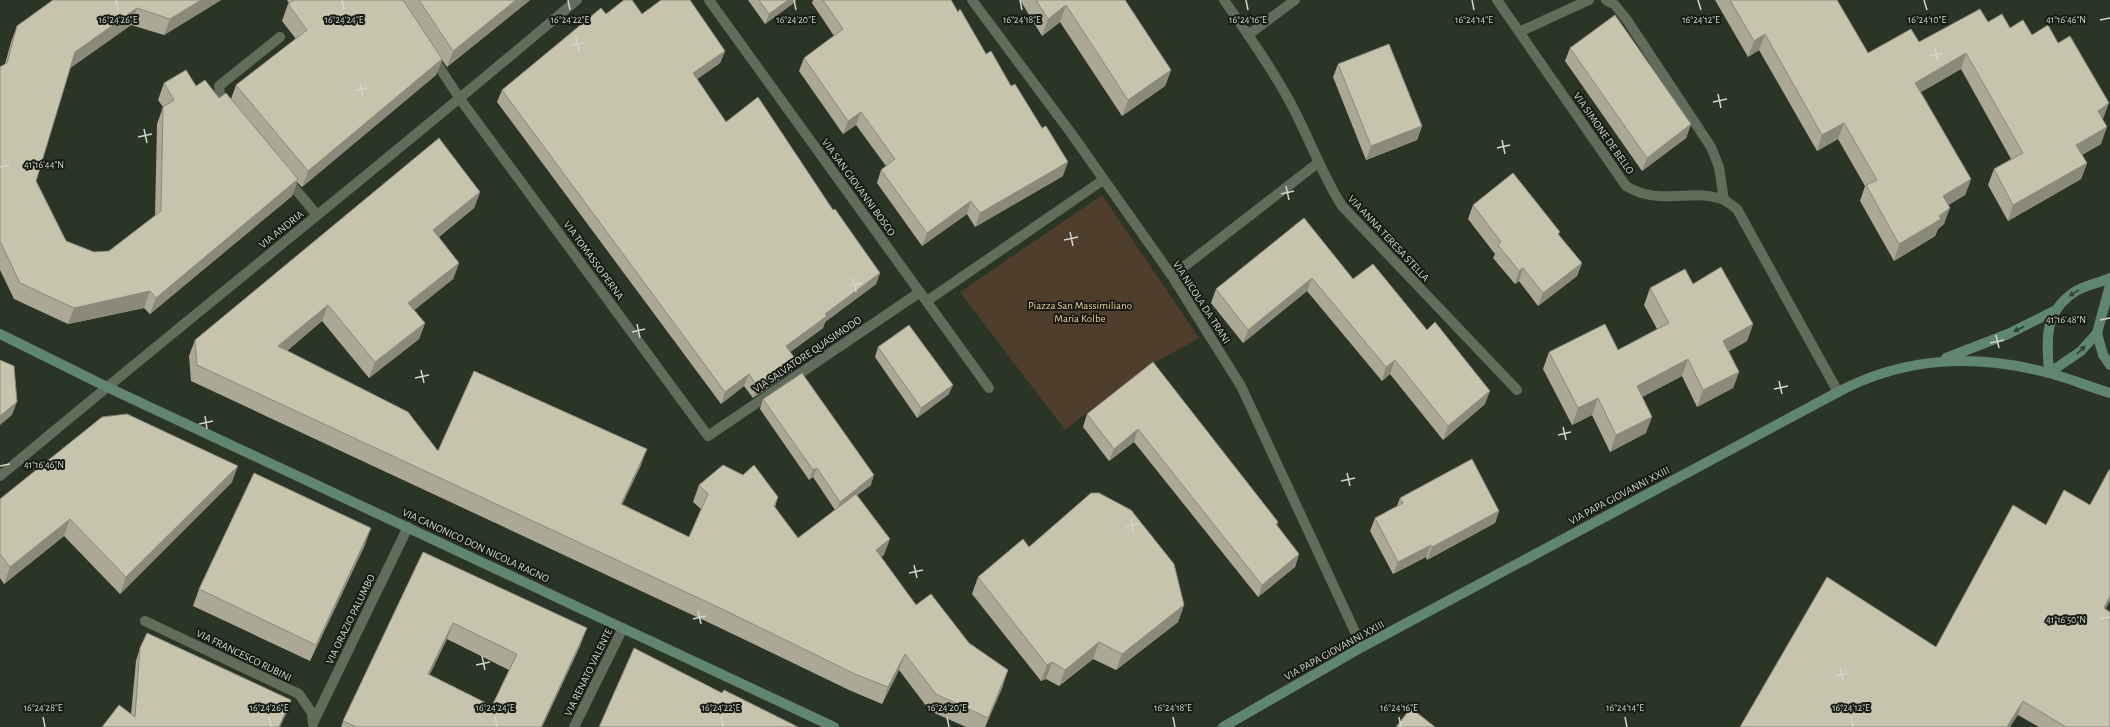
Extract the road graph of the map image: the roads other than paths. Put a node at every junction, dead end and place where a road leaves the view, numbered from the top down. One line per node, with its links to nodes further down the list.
1 (577, 0): 13 (street, VIA ANDRIA)
2 (709, 0): 23 (street, VIA SAN GIOVANNI BOSCO)
3 (972, 0): 17 (street, VIA NICOLA DA TRANI)
4 (1224, 0): 10 (street, VIA ANNA TERESA STELLA)
5 (1296, 0): 10 (street)
6 (1497, 0): 9 (street, VIA SIMONE DE BELLO)
7 (1589, 0): 9 (street)
8 (1606, 0): 18 (street)
9 (1519, 32): 18 (street, VIA SIMONE DE BELLO)
10 (1248, 35): 15 (street, VIA ANNA TERESA STELLA)
11 (280, 37): 14 (street)
12 (425, 46): 13 (street, VIA TOMASSO PERNA)
13 (460, 99): 19 (street, VIA ANDRIA); 36 (street, VIA TOMASSO PERNA)
14 (234, 115)
15 (1319, 162): 20 (street); 33 (street, VIA ANNA TERESA STELLA)
16 (278, 168): 19 (street)
17 (1103, 180): 20 (street, VIA NICOLA DA TRANI); 24 (street)
18 (1724, 200): 34 (street, VIA SIMONE DE BELLO)
19 (317, 215): 31 (street, VIA ANDRIA)
20 (1172, 276): 41 (street, VIA NICOLA DA TRANI)
21 (2110, 278): 25 (main road, one-way to 25)
22 (2110, 285): 26 (main road)
23 (920, 292): 24 (street, VIA SAN GIOVANNI BOSCO); 36 (street, VIA SALVATORE QUASIMODO)
24 (927, 301): 32 (street, VIA SAN GIOVANNI BOSCO)
25 (2054, 311): 28 (main road, one-way to 28); 30 (main road)
26 (2097, 333): 29 (main road); 30 (main road, one-way to 26)
27 (0, 334): 31 (main road, VIA CANONICO DON NICOLA RAGNO)
28 (1938, 361): 30 (main road, VIA PAPA GIOVANNI XXIII); 34 (main road, VIA PAPA GIOVANNI XXIII)
29 (2110, 365)
30 (2049, 373): 35 (main road, VIA PAPA GIOVANNI XXIII)
31 (107, 387): 37 (street, VIA ANDRIA); 38 (main road, VIA CANONICO DON NICOLA RAGNO)
32 (989, 388)
33 (1517, 390)
34 (1838, 392): 41 (main road, VIA PAPA GIOVANNI XXIII)
35 (2110, 392)
36 (708, 436)
37 (0, 476)
38 (408, 527): 40 (main road, VIA CANONICO DON NICOLA RAGNO); 42 (street, VIA ORAZIO PALUMBO)
39 (145, 621): 42 (street, VIA FRANCESCO RUBINI)
40 (623, 628): 43 (street, VIA RENATO VALENTE); 44 (main road, VIA CANONICO DON NICOLA RAGNO)
41 (1362, 647): 45 (main road, VIA PAPA GIOVANNI XXIII)
42 (313, 724)
43 (574, 727)
44 (834, 727)
45 (1223, 727)

